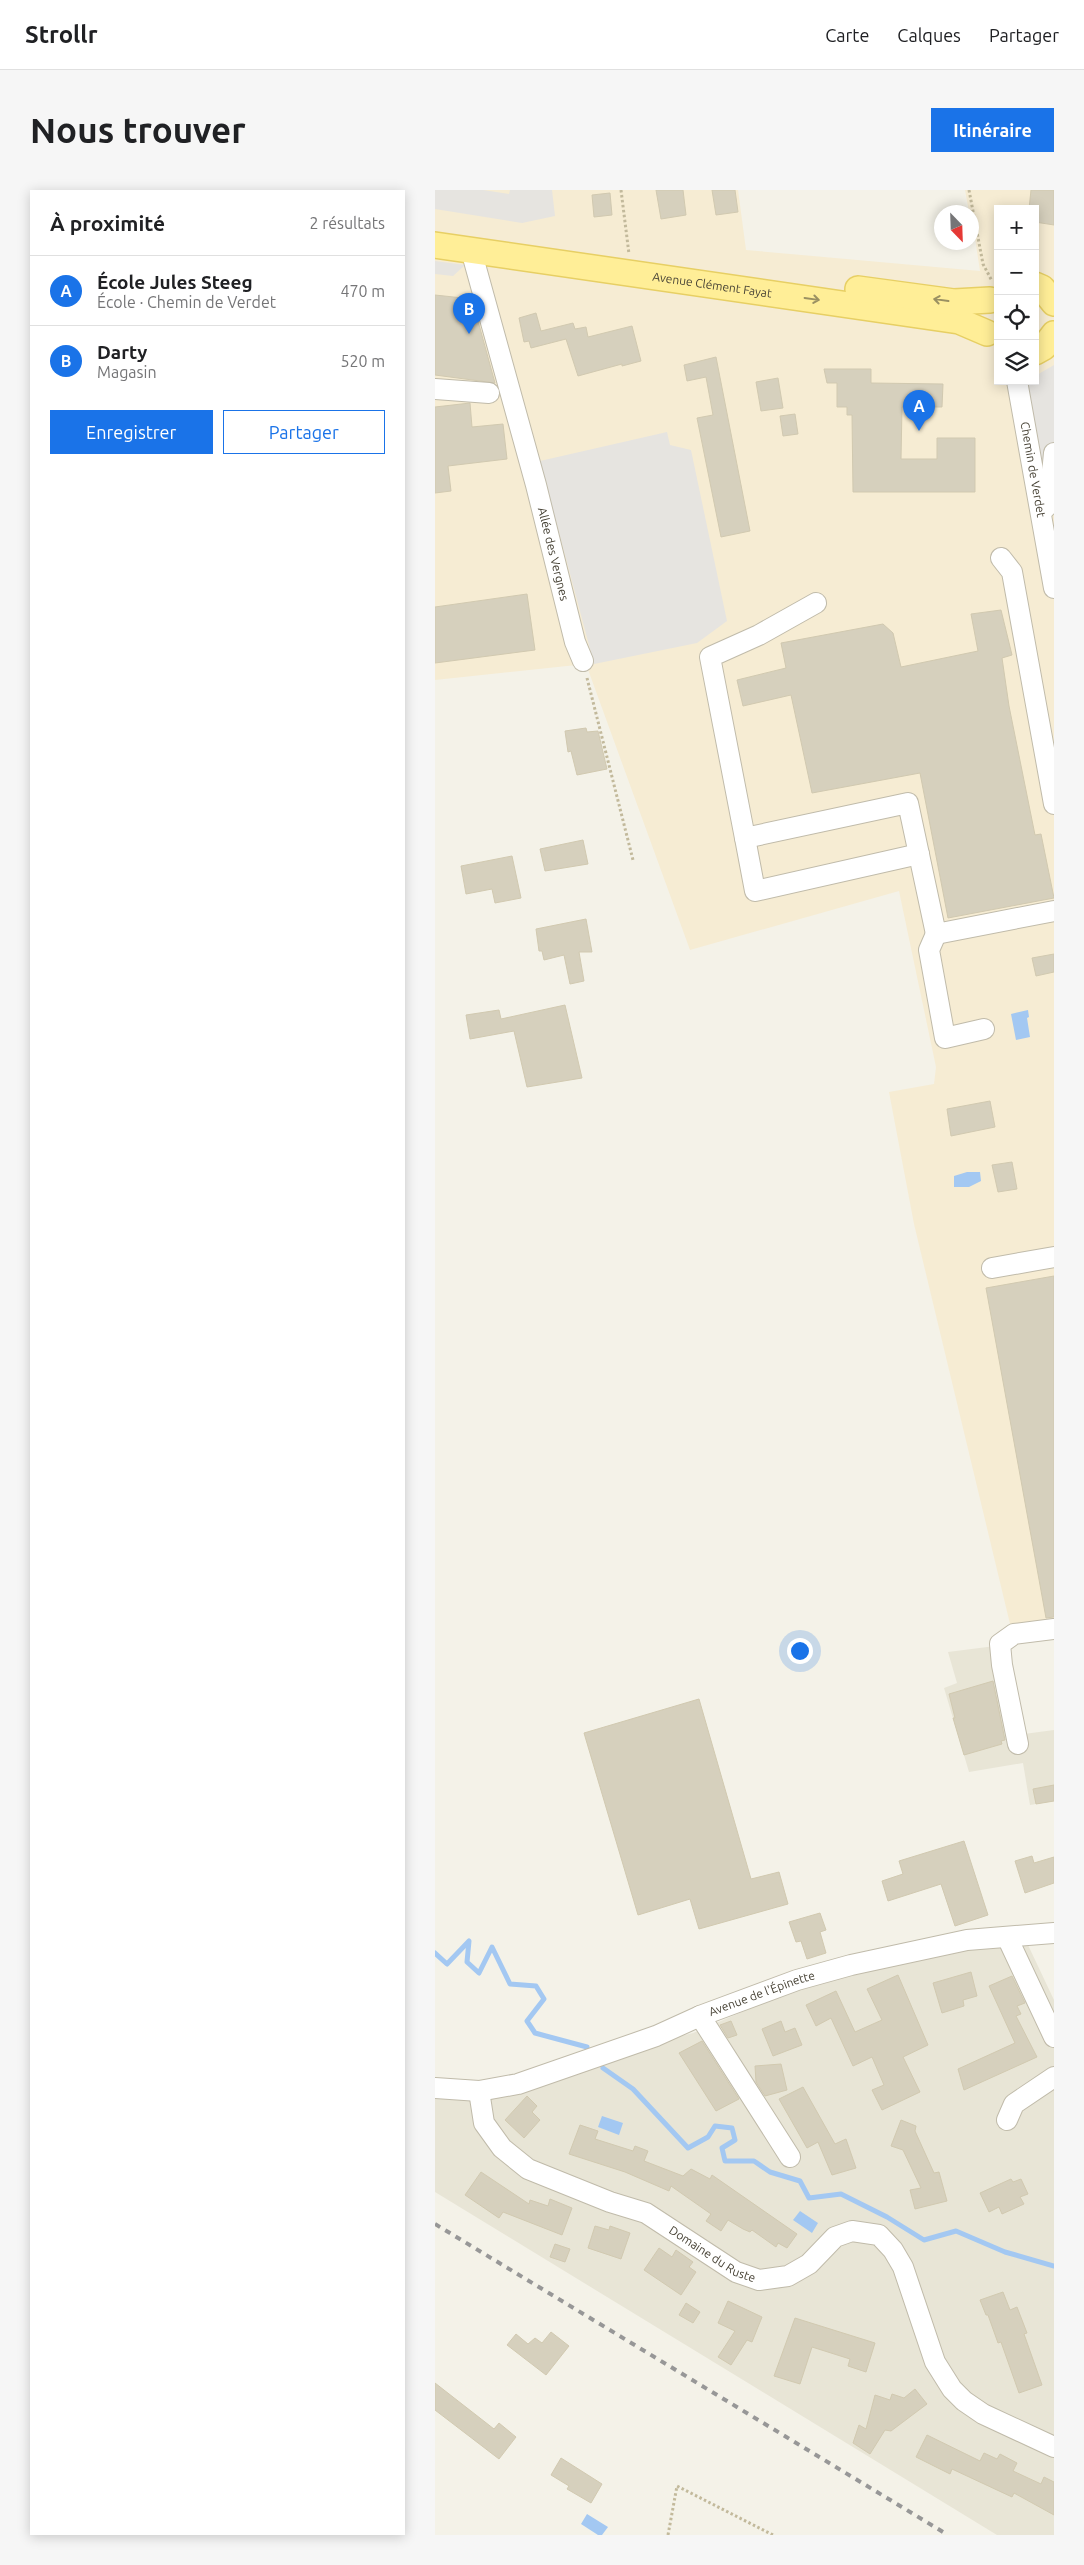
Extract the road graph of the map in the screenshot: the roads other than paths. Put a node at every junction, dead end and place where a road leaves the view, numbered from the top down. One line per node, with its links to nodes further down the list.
1 (435, 231): 4 (main road, Avenue Clément Fayat, one-way to 1)
2 (435, 245): 3 (main road, Avenue Clément Fayat)
3 (471, 250): 6 (main road, Avenue Clément Fayat, one-way to 6); 15 (street, Allée des Vergnes)
4 (994, 293)
5 (994, 295): 6 (main road)
6 (993, 340)
7 (1018, 385): 11 (street, Chemin de Verdet)
8 (435, 389): 9 (street)
9 (489, 394)
10 (1054, 453): 11 (street)
11 (1041, 513): 13 (street, Chemin de Verdet)
12 (1001, 558): 16 (street)
13 (1054, 588)
14 (816, 603): 17 (street)
15 (583, 661)
16 (1054, 804)
17 (745, 838): 18 (street); 18 (street)
18 (919, 854): 20 (street)
19 (1054, 911): 20 (street)
20 (936, 934): 21 (street)
21 (984, 1029)
22 (1054, 1257): 23 (street)
23 (992, 1268)
24 (1054, 1629): 25 (street)
25 (1018, 1744)
26 (1054, 1933): 27 (street, Avenue de l'Épinette)
27 (1007, 1937): 28 (street, Avenue de l'Épinette); 29 (street)
28 (700, 2016): 32 (street, Avenue de l'Épinette); 34 (street)
29 (1054, 2037)
30 (1054, 2077): 33 (street)
31 (435, 2088): 32 (street, Avenue de l'Épinette)
32 (479, 2091): 35 (street, Domaine du Ruste)
33 (1007, 2120)
34 (790, 2157)
35 (1054, 2447)

